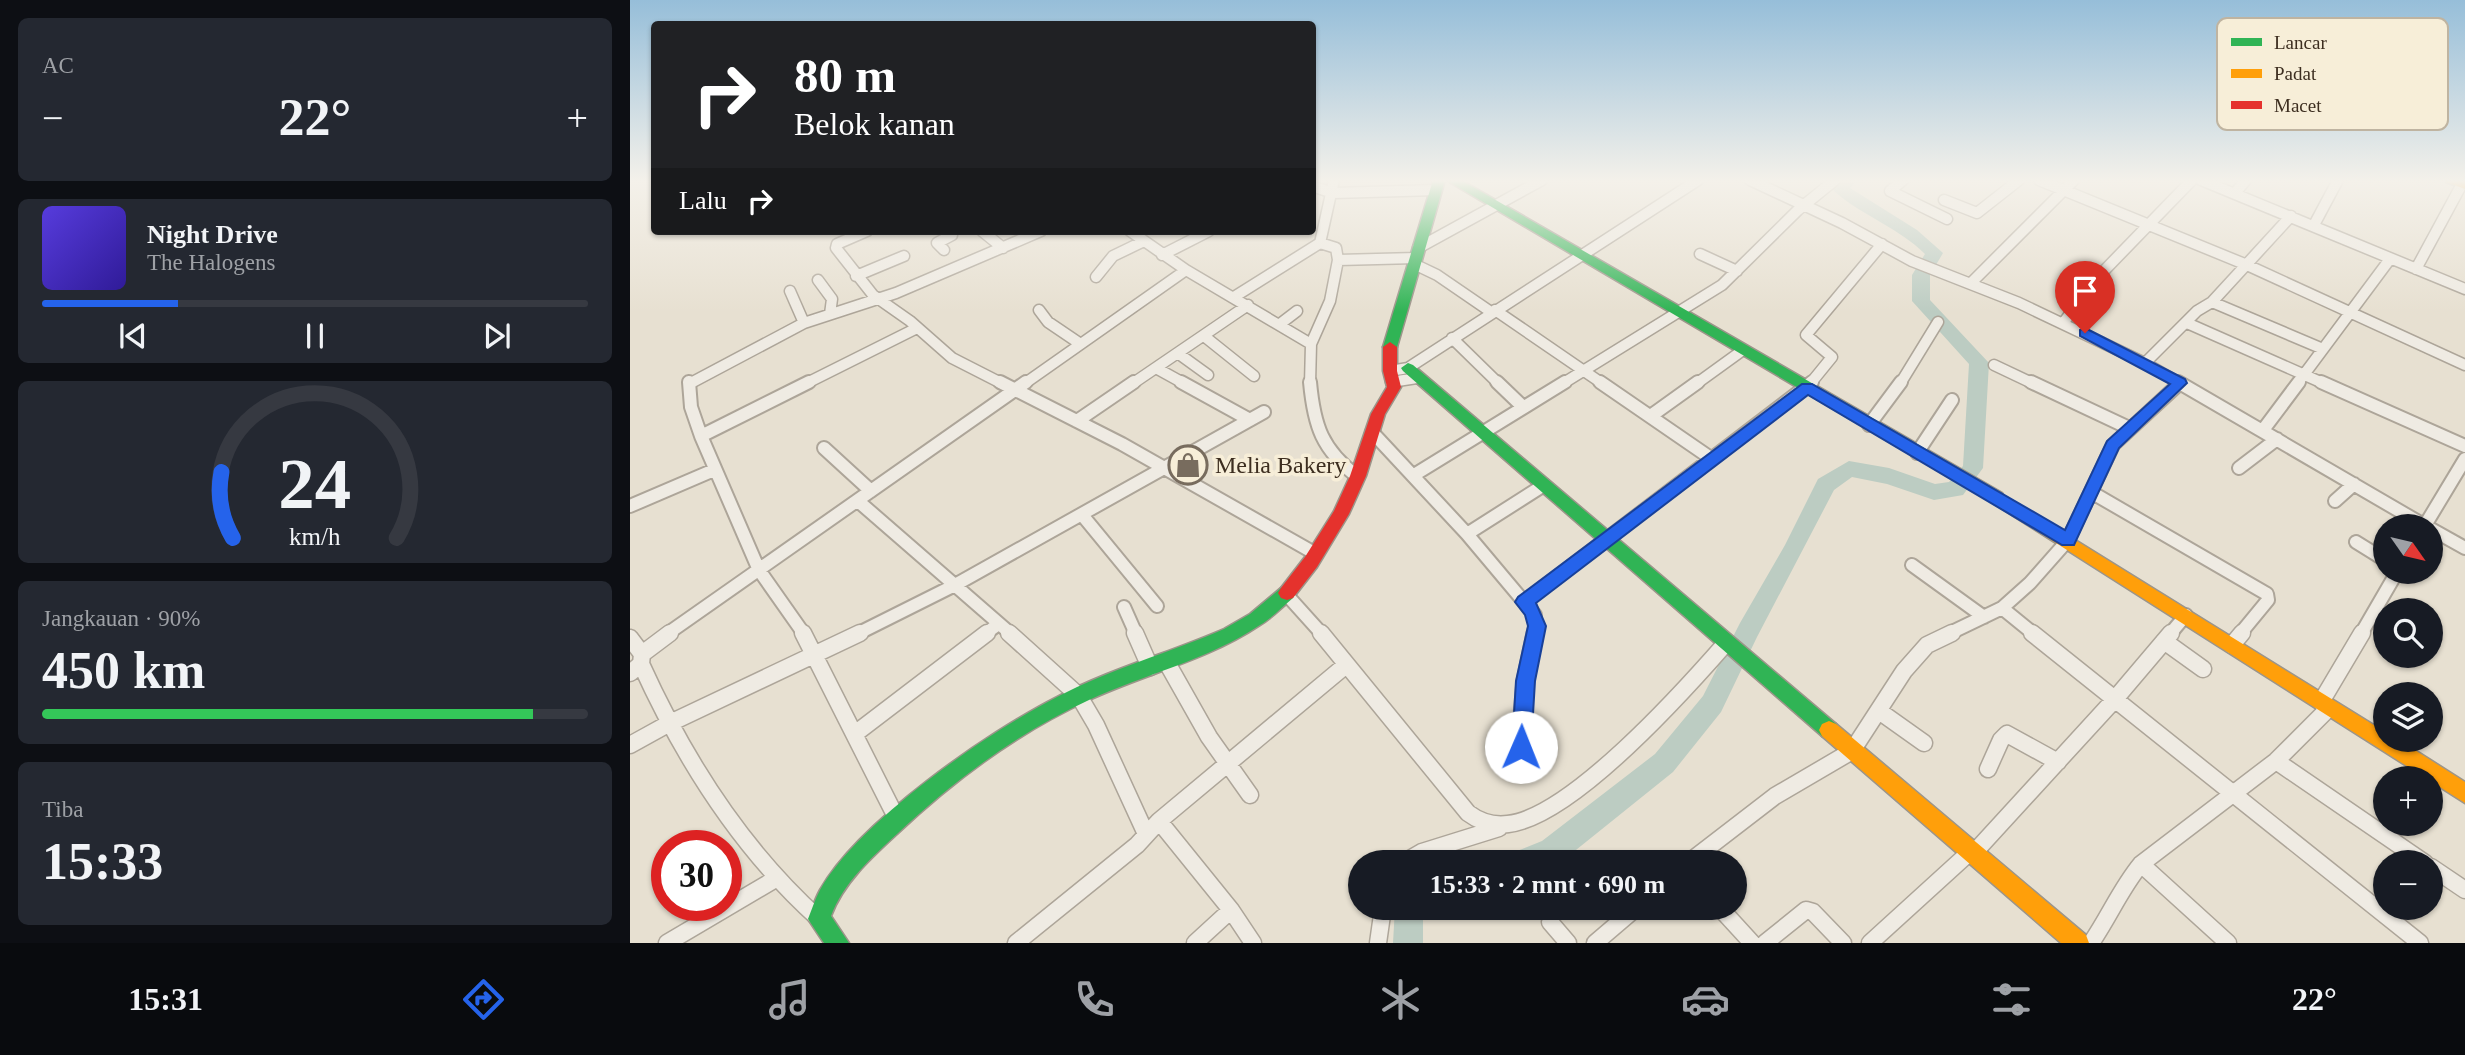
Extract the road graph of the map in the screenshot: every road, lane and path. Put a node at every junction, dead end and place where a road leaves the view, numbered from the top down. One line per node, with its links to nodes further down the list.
1 (1322, 224): 21 (street)
2 (1428, 224): 29 (street)
3 (1468, 224): 29 (street)
4 (1527, 224): 28 (street)
5 (1630, 224): 28 (street)
6 (1786, 224): 35 (street)
7 (1841, 224): 22 (street)
8 (2029, 224): 39 (street)
9 (2284, 224): 32 (street)
10 (2438, 224): 33 (street)
11 (2149, 225): 32 (street); 54 (street)
12 (2314, 225): 30 (street)
13 (859, 235): 36 (street)
14 (952, 235): 24 (street)
15 (987, 235): 23 (street)
16 (1032, 235): 23 (street)
17 (1135, 235): 19 (street)
18 (1201, 235): 26 (street)
19 (1144, 241): 26 (street); 37 (street)
20 (1303, 243): 21 (street)
21 (1319, 244): 31 (street); 42 (street)
22 (1882, 244): 39 (street); 76 (street)
23 (1003, 248): 43 (street)
24 (944, 250)
25 (1700, 254): 35 (street)
26 (1162, 255): 34 (street)
27 (904, 256): 36 (street)
28 (1580, 256): 48 (street); 50 (street)
29 (1416, 257): 31 (street); 48 (street); 74 (street)
30 (2390, 259): 33 (street); 49 (street)
31 (1338, 260): 61 (street)
32 (2248, 265): 44 (street); 49 (street)
33 (2416, 269): 40 (street)
34 (1186, 270): 42 (street); 60 (street)
35 (1737, 271): 50 (street)
36 (856, 276): 43 (street)
37 (1096, 277)
38 (818, 280): 51 (street)
39 (1972, 282): 54 (street)
40 (2465, 289)
41 (790, 291): 53 (street)
42 (1234, 297): 45 (street)
43 (879, 299): 51 (street); 57 (street)
44 (2213, 302): 55 (street); 62 (street)
45 (1248, 304): 56 (street); 58 (street)
46 (1039, 310): 60 (street)
47 (1297, 311): 56 (street)
48 (1493, 311): 59 (street); 69 (street)
49 (2351, 311): 62 (street); 65 (street)
50 (1676, 312): 63 (street); 69 (street)
51 (830, 314): 53 (street)
52 (1938, 322): 84 (street)
53 (804, 323): 89 (street)
54 (2064, 323): 66 (street)
55 (2187, 323): 66 (street); 73 (street)
56 (1280, 324): 61 (street)
57 (917, 328): 77 (street); 89 (street)
58 (1204, 337): 64 (street); 72 (street)
59 (1452, 338): 70 (street); 79 (street)
60 (1079, 343): 77 (street)
61 (1311, 344): 100 (street)
62 (2323, 349): 73 (street)
63 (1743, 350): 76 (street); 81 (street)
64 (1180, 354): 68 (street); 71 (street)
65 (2463, 359)
66 (2145, 363): 75 (street)
67 (1994, 365): 85 (street)
68 (1156, 368): 82 (street); 83 (street)
69 (1586, 370): 79 (street); 81 (street)
70 (1413, 373): 74 (street); 88 (street)
71 (1208, 374)
72 (1254, 376)
73 (2303, 376): 86 (street); 91 (street)
74 (1391, 380): 87 (street)
75 (2180, 383): 85 (street); 86 (street)
76 (1807, 388): 84 (street); 94 (street)
77 (1014, 391): 83 (street); 103 (street)
78 (1952, 400): 93 (street)
79 (1522, 407): 88 (street)
80 (1264, 412): 82 (street)
81 (1652, 415): 94 (street)
82 (1250, 420): 96 (street)
83 (1077, 421): 96 (street)
84 (1869, 425): 93 (street)
85 (2130, 428): 104 (street)
86 (2263, 430): 90 (street)
87 (1372, 432): 99 (street); 100 (street)
88 (1483, 432): 99 (street); 102 (street)
89 (701, 436): 98 (street)
90 (2277, 439): 97 (street); 101 (street)
91 (2465, 446)
92 (824, 448): 103 (street)
93 (1917, 453): 114 (street)
94 (1712, 458): 113 (street)
95 (2465, 459): 109 (street)
96 (1165, 468): 110 (street); 118 (street)
97 (2239, 468)
98 (714, 470): 107 (street); 120 (street)
99 (1414, 475): 111 (street)
100 (1358, 477): 118 (street)
101 (2354, 484): 106 (street); 108 (street)
102 (1544, 485): 111 (street); 113 (street)
103 (871, 491): 105 (street)
104 (2091, 492): 114 (street); 134 (street)
105 (858, 501): 120 (street); 122 (street)
106 (2335, 501)
107 (630, 506)
108 (2405, 514)
109 (2434, 514)
110 (1083, 516): 122 (street); 125 (street)
111 (1467, 534): 124 (street)
112 (2443, 536): 116 (street)
113 (1605, 539): 124 (street); 133 (street)
114 (2068, 540): 127 (street); 128 (street)
115 (2356, 542): 117 (street)
116 (2465, 548)
117 (2373, 553)
118 (1316, 554): 123 (street)
119 (1912, 565): 129 (street)
120 (759, 570): 135 (street); 137 (street)
121 (2391, 584): 143 (street)
122 (955, 585): 130 (street); 135 (street)
123 (1286, 594): 136 (street); 138 (street)
124 (1524, 602): 153 (street)
125 (1157, 606)
126 (1124, 607): 139 (street)
127 (2003, 608): 129 (street); 142 (street)
128 (2186, 615): 132 (street); 134 (street)
129 (1984, 617): 144 (street)
130 (998, 625): 141 (street); 146 (street)
131 (630, 638): 137 (street)
132 (2164, 641): 140 (street); 142 (street)
133 (1728, 645): 149 (street); 160 (street)
134 (2232, 645): 143 (street)
135 (816, 655): 145 (street); 146 (street)
136 (1166, 661): 139 (street); 152 (street)
137 (637, 664): 145 (street)
138 (1346, 664): 152 (street); 160 (street)
139 (1150, 667): 141 (street)
140 (2203, 669)
141 (1079, 696): 158 (street); 161 (street)
142 (2115, 699): 151 (street); 157 (street)
143 (2325, 705): 150 (street); 155 (street)
144 (1879, 711): 147 (street); 149 (street)
145 (668, 724): 148 (street); 168 (street)
146 (856, 733): 158 (street)
147 (1924, 743)
148 (630, 745)
149 (1852, 751): 163 (street); 165 (street)
150 (2276, 761): 157 (street); 164 (street)
151 (2058, 762): 154 (street); 165 (street)
152 (1228, 764): 156 (street); 159 (street)
153 (1524, 765)
154 (1988, 769)
155 (2465, 793)
156 (1250, 795)
157 (2233, 796): 166 (street); 191 (street)
158 (898, 821): 171 (street)
159 (1159, 821): 161 (street); 170 (street)
160 (1503, 826): 162 (street)
161 (1146, 834): 178 (street)
162 (1429, 850)
163 (1705, 850)
164 (2406, 850)
165 (1972, 853): 187 (street); 188 (street)
166 (2141, 864): 189 (street); 190 (street)
167 (2443, 875): 169 (street)
168 (778, 878): 171 (street); 176 (street)
169 (2465, 890)
170 (1231, 910): 179 (street); 180 (street)
171 (819, 919): 177 (street)
172 (1381, 920): 181 (street)
173 (1622, 920): 183 (street)
174 (1731, 920): 184 (street)
175 (1550, 922): 182 (street)
176 (667, 943)
177 (838, 943)
178 (1016, 943)
179 (1195, 943)
180 (1253, 943)
181 (1378, 943)
182 (1568, 943)
183 (1595, 943)
184 (1752, 943)
185 (1765, 943): 186 (street)
186 (1843, 943)
187 (1870, 943)
188 (2078, 943)
189 (2091, 943)
190 (2228, 943)
191 (2420, 943)

